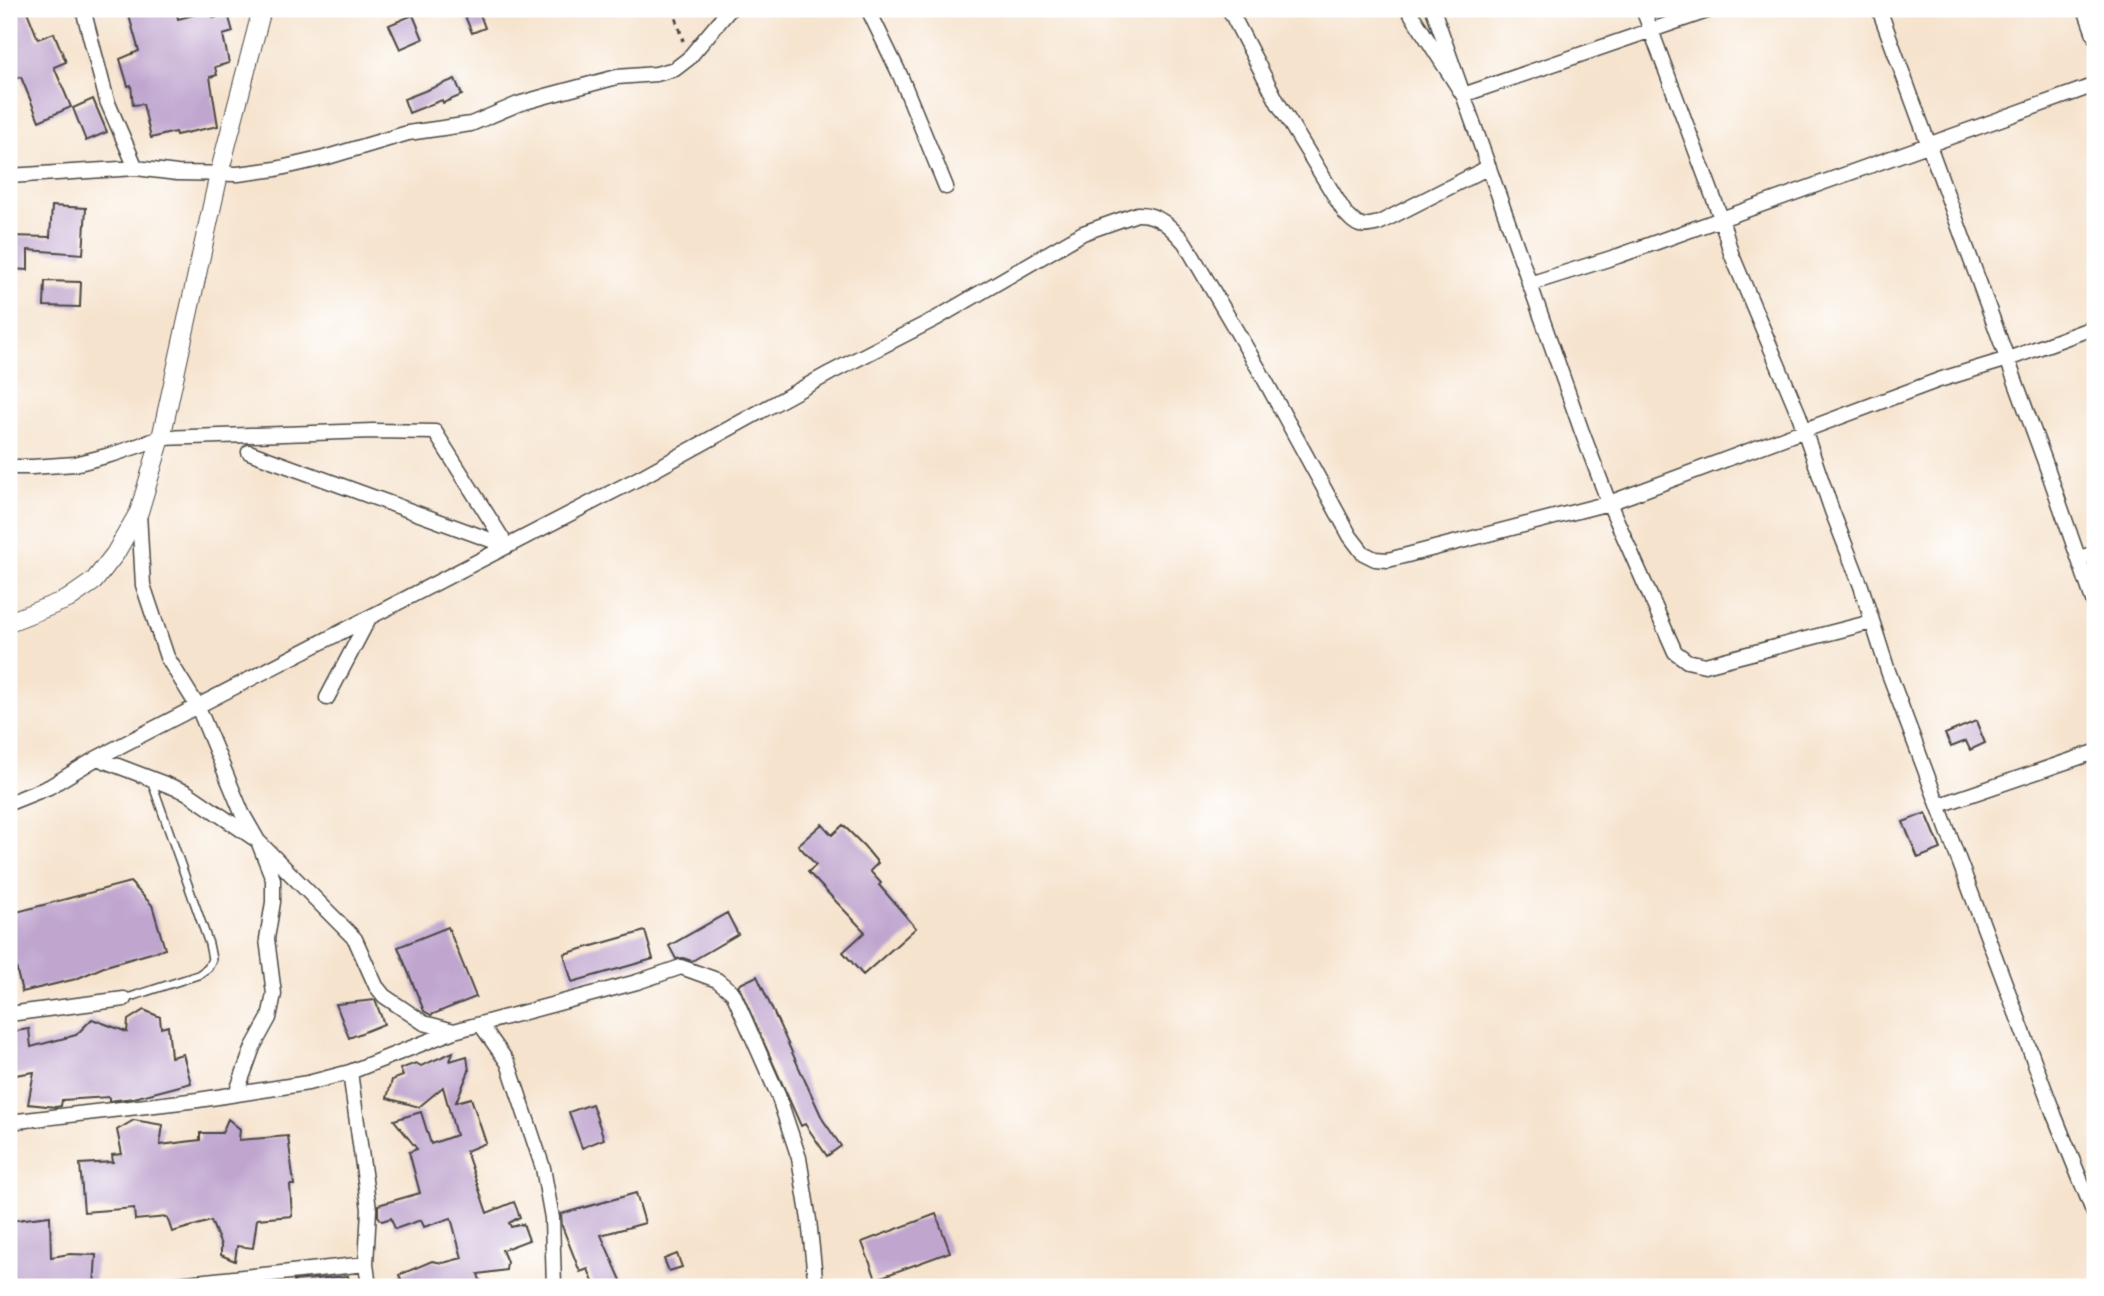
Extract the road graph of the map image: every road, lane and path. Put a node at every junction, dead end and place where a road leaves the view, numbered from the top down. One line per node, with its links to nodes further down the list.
1 (83, 9): 20 (street)
2 (262, 9): 21 (street)
3 (673, 9): 15 (path)
4 (730, 9): 15 (street)
5 (868, 9): 23 (street)
6 (1229, 9): 19 (street)
7 (1408, 9): 17 (street)
8 (1433, 9): 17 (street)
9 (1643, 9): 13 (street)
10 (1713, 9): 13 (street)
11 (1879, 9): 18 (street)
12 (2085, 9): 14 (street)
13 (1650, 29): 17 (street); 24 (street)
14 (2095, 37)
15 (688, 59): 21 (street)
16 (2095, 85): 18 (street)
17 (1464, 94): 19 (street)
18 (1929, 144): 24 (street); 27 (street)
19 (1489, 167): 25 (street)
20 (136, 168): 21 (street); 22 (street)
21 (219, 174): 29 (street)
22 (9, 176)
23 (946, 187)
24 (1721, 218): 25 (street); 28 (street)
25 (1530, 284): 32 (street)
26 (2095, 327): 27 (street)
27 (2008, 359): 28 (street); 36 (street)
28 (1805, 431): 32 (street); 40 (street)
29 (161, 438): 31 (street); 33 (street); 34 (street)
30 (249, 452): 34 (street)
31 (9, 467)
32 (1609, 503): 34 (street); 40 (street)
33 (139, 512): 39 (street); 42 (street)
34 (507, 546): 38 (street)
35 (2095, 553): 36 (street)
36 (2080, 558): 37 (street)
37 (2095, 606)
38 (369, 618): 41 (street); 42 (street)
39 (9, 622)
40 (1872, 622): 47 (street)
41 (327, 698)
42 (198, 707): 44 (street); 48 (street)
43 (2095, 752): 47 (street)
44 (97, 758): 45 (street); 46 (street)
45 (149, 776): 48 (street); 49 (lane)
46 (9, 803)
47 (1940, 804): 56 (street)
48 (258, 841): 52 (street); 54 (street)
49 (124, 999): 50 (street)
50 (9, 1014)
51 (481, 1025): 52 (street); 60 (street); 61 (street)
52 (454, 1031): 53 (street)
53 (349, 1072): 54 (street); 57 (street)
54 (236, 1094): 55 (street)
55 (9, 1122)
56 (2095, 1216)
57 (366, 1264): 58 (street); 59 (street)
58 (149, 1287)
59 (369, 1287)
60 (554, 1287)
61 (816, 1287)

